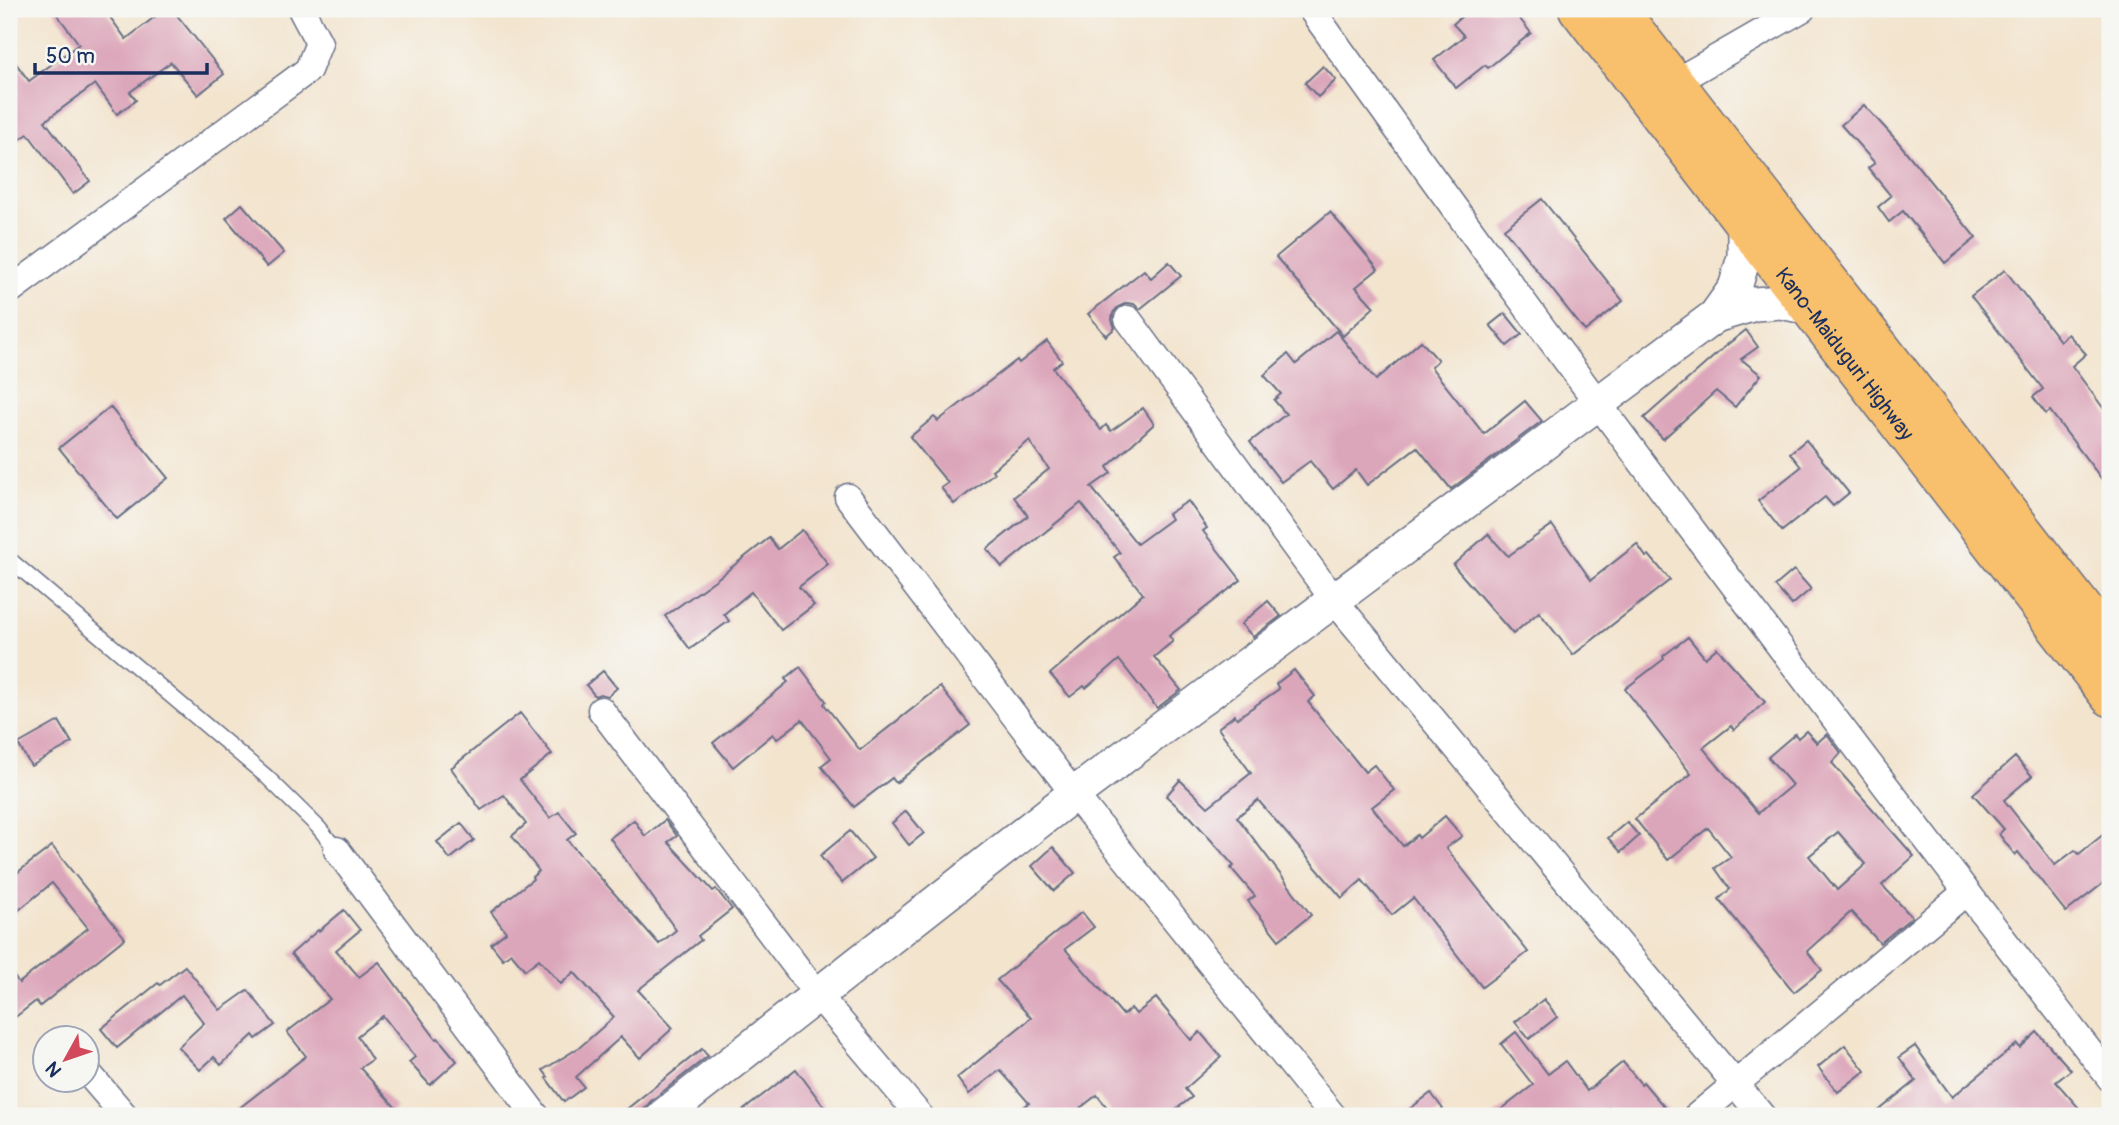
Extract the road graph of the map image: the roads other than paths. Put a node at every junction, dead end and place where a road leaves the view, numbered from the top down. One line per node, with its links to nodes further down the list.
1 (301, 9): 8 (street)
2 (1311, 9): 12 (street)
3 (1578, 9): 7 (highway, Kano-Maiduguri Highway)
4 (1618, 9): 6 (highway, Kano-Maiduguri Highway)
5 (1802, 9): 6 (street)
6 (1675, 82): 16 (highway, Kano-Maiduguri Highway)
7 (1744, 222): 9 (highway, Kano-Maiduguri Highway); 10 (street)
8 (9, 290)
9 (1810, 308): 10 (street); 17 (highway, Kano-Maiduguri Highway)
10 (1715, 316): 12 (street)
11 (1128, 319): 15 (street)
12 (1597, 404): 15 (street); 21 (street)
13 (848, 497): 19 (street)
14 (9, 559): 20 (lane)
15 (1334, 600): 19 (street); 24 (street)
16 (2110, 643)
17 (2108, 689)
18 (601, 710): 22 (street)
19 (1074, 794): 22 (street); 30 (street)
20 (337, 850): 27 (street)
21 (1966, 892): 23 (street); 24 (street)
22 (817, 994): 28 (street); 29 (street)
23 (2110, 1078)
24 (1735, 1084): 31 (street); 32 (street)
25 (102, 1089): 26 (street)
26 (125, 1116)
27 (536, 1116)
28 (663, 1116)
29 (920, 1116)
30 (1333, 1116)
31 (1697, 1116)
32 (1762, 1116)

